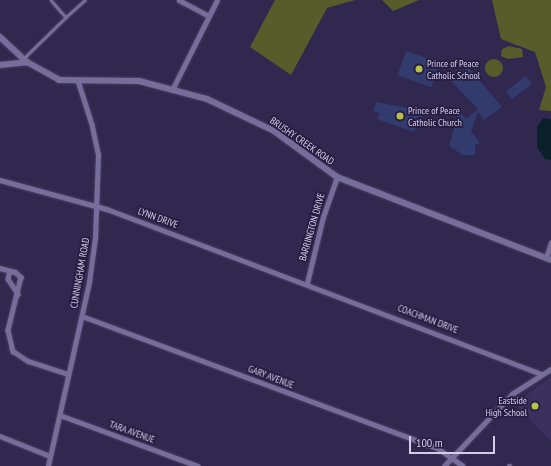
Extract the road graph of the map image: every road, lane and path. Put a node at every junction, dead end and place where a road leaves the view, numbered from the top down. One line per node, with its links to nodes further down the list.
1 (52, 0): 6 (lane)
2 (85, 0): 6 (lane)
3 (179, 0): 5 (street)
4 (217, 0): 5 (street)
5 (208, 16): 11 (street)
6 (66, 17): 8 (lane)
7 (0, 37): 8 (street, BRUSHY CREEK ROAD)
8 (25, 60): 9 (street); 10 (street, BRUSHY CREEK ROAD)
9 (0, 65)
10 (78, 82): 11 (street, BRUSHY CREEK ROAD); 14 (street, CUNNINGHAM ROAD)
11 (173, 88): 12 (street, BRUSHY CREEK ROAD)
12 (337, 178): 16 (street, BRUSHY CREEK ROAD); 19 (street, BARRINGTON DRIVE)
13 (0, 180): 14 (street, LYNN DRIVE)
14 (98, 207): 19 (street, LYNN DRIVE); 21 (street, CUNNINGHAM ROAD)
15 (551, 243): 16 (street)
16 (549, 259)
17 (0, 268): 18 (street)
18 (10, 271): 20 (street); 20 (street)
19 (306, 283): 24 (street, COACHMAN DRIVE)
20 (18, 294): 23 (street)
21 (82, 316): 23 (street, CUNNINGHAM ROAD); 28 (street, GARY AVENUE)
22 (551, 369): 24 (street)
23 (68, 374): 25 (street, CUNNINGHAM ROAD)
24 (542, 374): 28 (street)
25 (60, 415): 27 (street, CUNNINGHAM ROAD); 30 (street, TARA AVENUE)
26 (0, 436): 27 (street)
27 (50, 456): 29 (street, CUNNINGHAM ROAD)
28 (452, 457): 31 (street); 32 (street, GARY AVENUE)
29 (48, 466)
30 (198, 466)
31 (444, 466)
32 (463, 466)

